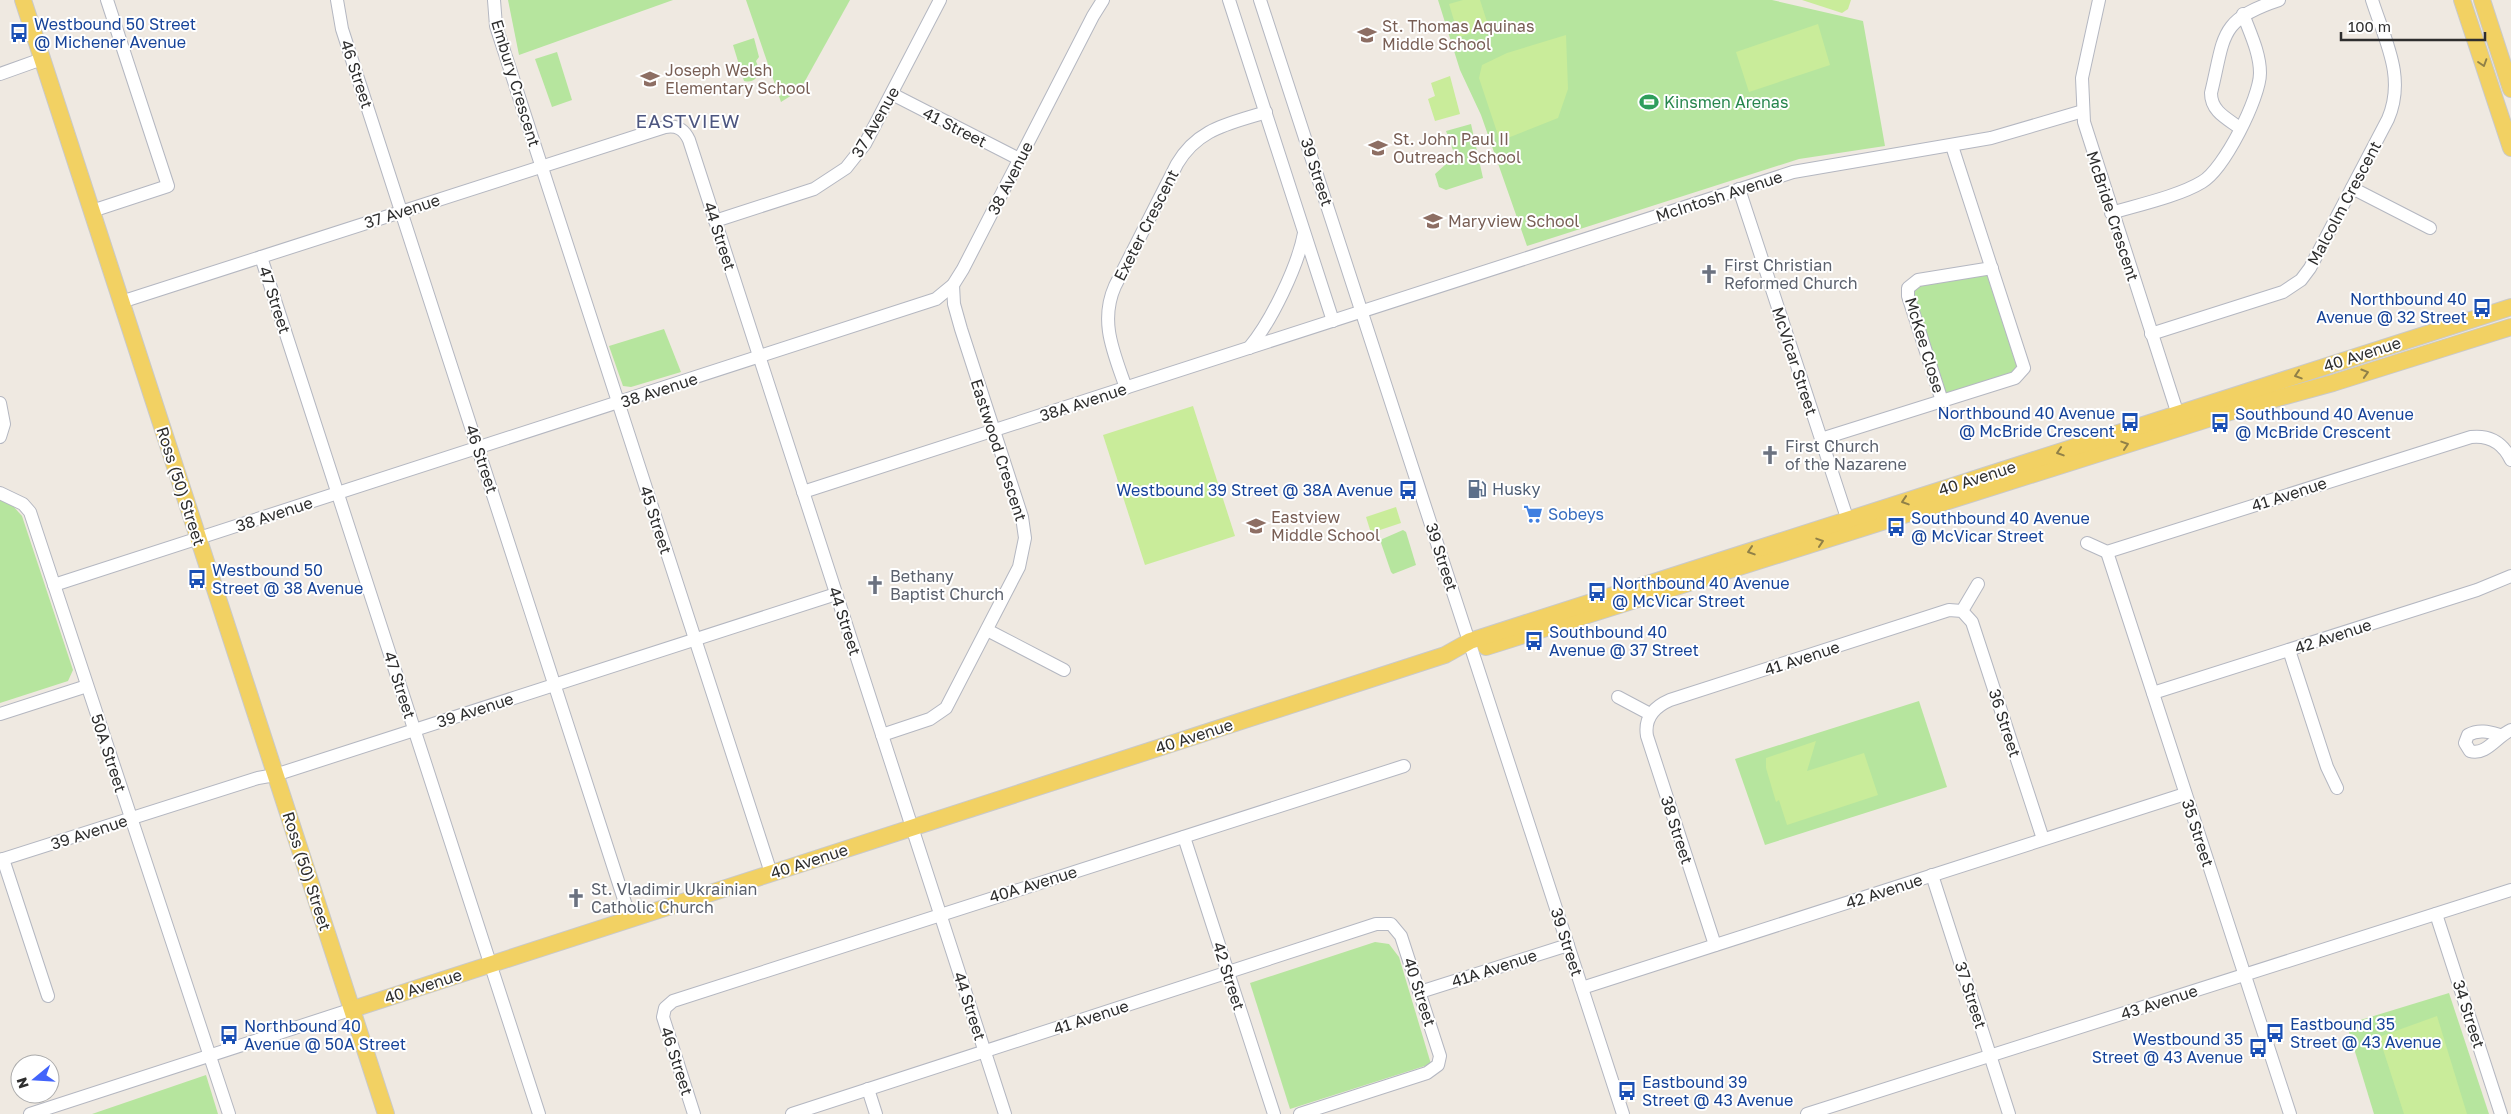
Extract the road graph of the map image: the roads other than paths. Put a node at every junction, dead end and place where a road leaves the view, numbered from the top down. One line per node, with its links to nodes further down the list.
1 (23, 0): 15 (main road, Ross (50) Street)
2 (107, 0): 29 (street)
3 (338, 0): 30 (street, 46 Street)
4 (494, 0): 26 (street, Embury Crescent)
5 (940, 0): 18 (street, 37 Avenue)
6 (1103, 0): 25 (street, 38 Avenue)
7 (1229, 0): 19 (street, 39 Street)
8 (1260, 0): 40 (street, 39 Street)
9 (2099, 0): 20 (street, McBride Crescent)
10 (2279, 0): 14 (street)
11 (2372, 0): 27 (street, Malcolm Crescent)
12 (2462, 0): 24 (main road, one-way to 24)
13 (2482, 0): 17 (main road)
14 (2243, 14): 21 (street); 21 (street)
15 (42, 59): 16 (street); 29 (main road, Ross (50) Street)
16 (0, 74)
17 (2511, 89)
18 (892, 94): 25 (street, 41 Street); 32 (street, 37 Avenue)
19 (1266, 112): 34 (street, 39 Street); 48 (street, Exeter Crescent)
20 (2083, 112): 23 (street, McIntosh Avenue); 31 (street, McBride Crescent)
21 (2240, 128): 31 (street)
22 (682, 130): 26 (street, 37 Avenue); 32 (street, 44 Street)
23 (1952, 146): 28 (street, McIntosh Avenue); 36 (street, McKee Close)
24 (2511, 148)
25 (1019, 160): 37 (street, 38 Avenue)
26 (542, 166): 30 (street, 37 Avenue); 51 (street, 45 Street)
27 (2352, 188): 33 (street); 44 (street, Malcolm Crescent)
28 (1739, 189): 40 (street, McIntosh Avenue); 55 (street, McVicar Street)
29 (92, 211): 38 (main road, Ross (50) Street)
30 (402, 212): 35 (street, 37 Avenue); 56 (street, 46 Street)
31 (2112, 213): 44 (street, McBride Crescent)
32 (715, 221): 47 (street, 44 Street)
33 (2430, 228)
34 (1304, 230): 41 (street, 39 Street); 46 (street)
35 (261, 257): 38 (street, 37 Avenue); 60 (street, 47 Street)
36 (1992, 268): 49 (street, McKee Close); 49 (street, McKee Close)
37 (953, 285): 47 (street, 38 Avenue); 53 (street, Eastwood Crescent)
38 (121, 302): 62 (main road, Ross (50) Street)
39 (2511, 307): 52 (main road, 40 Avenue, one-way to 52)
40 (1362, 312): 41 (street, 38A Avenue); 72 (street, 39 Street)
41 (1333, 321): 46 (street, 38A Avenue)
42 (2511, 327): 45 (main road, 40 Avenue)
43 (2511, 332): 45 (main road)
44 (2151, 334): 52 (street, McBride Crescent)
45 (2488, 335): 52 (main road, 40 Avenue, one-way to 45)
46 (1248, 348): 48 (street, 38A Avenue)
47 (759, 358): 51 (street, 38 Avenue); 58 (street, 44 Street)
48 (1126, 388): 53 (street, 38A Avenue)
49 (1942, 401): 55 (street, McKee Close)
50 (0, 403): 54 (street)
51 (618, 403): 56 (street, 38 Avenue); 71 (street, 45 Street)
52 (2180, 421): 61 (main road, 40 Avenue)
53 (994, 431): 58 (street, 38A Avenue); 70 (street, Eastwood Crescent)
54 (0, 437)
55 (1821, 439): 61 (street, McVicar Street)
56 (478, 448): 60 (street, 38 Avenue); 75 (street, 46 Street)
57 (2511, 460): 64 (street, 41 Avenue)
58 (803, 492): 68 (street, 44 Street)
59 (0, 493): 67 (street, 50A Street)
60 (338, 493): 62 (street, 38 Avenue); 81 (street, 47 Street)
61 (1849, 526): 72 (main road, 40 Avenue)
62 (198, 539): 67 (street, 38 Avenue); 84 (main road, Ross (50) Street)
63 (2087, 543): 64 (street)
64 (2107, 552): 77 (street, 35 Street)
65 (2511, 576): 73 (street, 42 Avenue)
66 (1978, 584): 69 (street)
67 (54, 585): 76 (street, 50A Street)
68 (836, 594): 71 (street, 39 Avenue); 82 (street, 44 Street)
69 (1962, 611): 80 (street, 41 Avenue); 90 (street, 36 Street)
70 (987, 630): 74 (street); 82 (street, Eastwood Crescent)
71 (695, 639): 75 (street, 39 Avenue); 92 (street, 45 Street)
72 (1471, 646): 88 (main road, 40 Avenue); 99 (street, 39 Street)
73 (2289, 650): 77 (street, 42 Avenue); 85 (street)
74 (1064, 670)
75 (555, 685): 81 (street, 39 Avenue); 97 (street, 46 Street)
76 (87, 686): 79 (street); 87 (street, 50A Street)
77 (2153, 693): 86 (street, 35 Street)
78 (1618, 697): 80 (street)
79 (0, 714)
80 (1650, 714): 100 (street, 38 Street)
81 (415, 730): 84 (street, 39 Avenue); 101 (street, 47 Street)
82 (882, 735): 88 (street, 44 Street)
83 (1404, 766): 89 (street, 40A Avenue)
84 (275, 775): 87 (street, 39 Avenue); 108 (main road, Ross (50) Street)
85 (2336, 788)
86 (2185, 794): 90 (street, 42 Avenue); 103 (street, 35 Street)
87 (131, 819): 91 (street, 39 Avenue); 111 (street, 50A Street)
88 (912, 827): 92 (main road, 40 Avenue); 95 (street, 44 Street)
89 (1184, 838): 95 (street, 40A Avenue); 102 (street, 42 Street)
90 (2043, 839): 93 (street, 42 Avenue)
91 (2, 860): 106 (street)
92 (771, 873): 97 (main road, 40 Avenue)
93 (1932, 875): 100 (street, 42 Avenue); 110 (street, 37 Street)
94 (2511, 890): 96 (street, 43 Avenue)
95 (940, 914): 107 (street, 40A Avenue); 109 (street, 44 Street)
96 (2436, 914): 103 (street, 43 Avenue); 128 (street, 34 Street)
97 (630, 918): 101 (main road, 40 Avenue)
98 (1390, 924): 102 (street, 41 Avenue); 105 (street, 40 Street)
99 (1568, 945): 104 (street, 39 Street); 105 (street, 41A Avenue)
100 (1715, 945): 104 (street, 42 Avenue)
101 (491, 964): 108 (main road, 40 Avenue); 117 (street, 47 Street)
102 (1228, 973): 109 (street, 41 Avenue); 122 (street, 42 Street)
103 (2244, 974): 110 (street, 43 Avenue); 127 (street, 35 Street)
104 (1582, 988): 124 (street, 39 Street)
105 (1420, 992): 123 (street, 40 Street)
106 (48, 996)
107 (665, 1008): 118 (street, 46 Street)
108 (353, 1009): 111 (street, 40 Avenue); 116 (main road, Ross (50) Street)
109 (985, 1052): 112 (street, 41 Avenue); 121 (street, 44 Street)
110 (1990, 1055): 125 (street, 43 Avenue); 126 (street, 37 Street)
111 (209, 1056): 113 (street, 40 Avenue); 115 (street, 50A Street)
112 (868, 1089): 119 (street, 41 Avenue); 120 (street)
113 (70, 1108): 114 (street, 40 Avenue)
114 (30, 1114)
115 (229, 1114)
116 (386, 1114)
117 (539, 1114)
118 (694, 1114)
119 (792, 1114)
120 (876, 1114)
121 (1005, 1114)
122 (1274, 1114)
123 (1300, 1114)
124 (1623, 1114)
125 (1807, 1114)
126 (2009, 1114)
127 (2290, 1114)
128 (2501, 1114)

